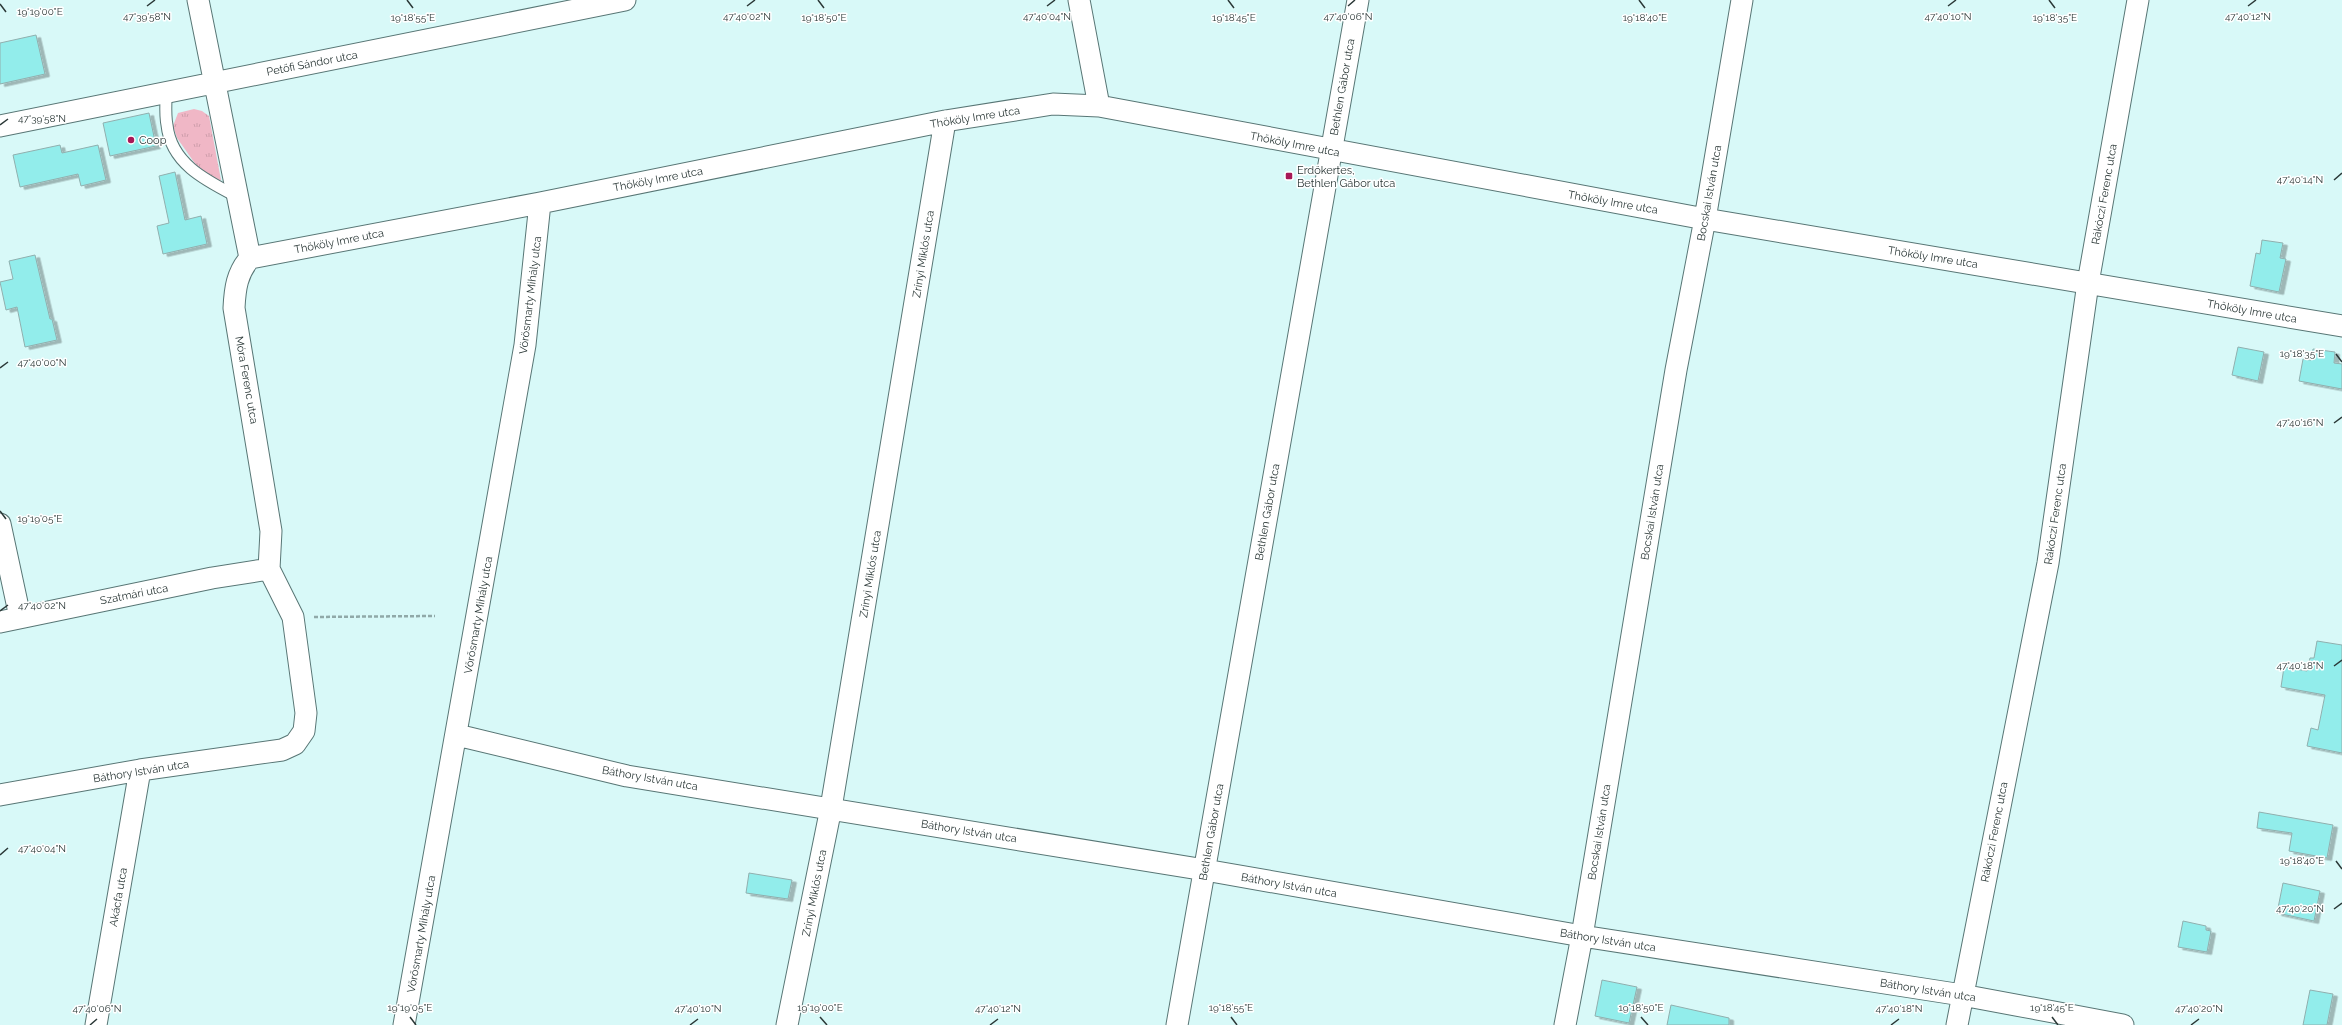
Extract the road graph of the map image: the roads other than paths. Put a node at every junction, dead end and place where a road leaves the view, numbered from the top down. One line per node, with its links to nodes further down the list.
1 (198, 0): 7 (street)
2 (625, 0): 7 (street, Petőfi Sándor utca)
3 (1079, 0): 9 (street)
4 (1358, 0): 12 (street, Bethlen Gábor utca)
5 (1742, 0): 15 (street, Bocskai István utca)
6 (2138, 0): 17 (street, Rákóczi Ferenc utca)
7 (216, 83): 8 (street, Petőfi Sándor utca); 13 (street)
8 (166, 94): 11 (street, Petőfi Sándor utca); 13 (lane)
9 (1099, 106): 10 (street, Thököly Imre utca); 12 (street, Thököly Imre utca)
10 (945, 121): 14 (street, Thököly Imre utca); 26 (street, Zrínyi Miklós utca)
11 (0, 126)
12 (1330, 151): 15 (street, Thököly Imre utca); 27 (street, Bethlen Gábor utca)
13 (238, 197): 16 (street)
14 (540, 203): 16 (street, Thököly Imre utca); 22 (street, Vörösmarty Mihály utca)
15 (1705, 219): 17 (street, Thököly Imre utca); 28 (street, Bocskai István utca)
16 (250, 258): 20 (street, Móra Ferenc utca)
17 (2088, 283): 18 (street, Thököly Imre utca); 29 (street, Rákóczi Ferenc utca)
18 (2342, 326)
19 (0, 524): 21 (street)
20 (269, 569): 21 (street, Szatmári utca); 23 (street, Móra Ferenc utca)
21 (10, 619)
22 (457, 735): 26 (street, Báthory István utca); 31 (street, Vörösmarty Mihály utca)
23 (282, 750): 24 (street, Báthory István utca)
24 (140, 770): 25 (street, Báthory István utca); 30 (street, Akácfa utca)
25 (0, 794)
26 (831, 808): 27 (street, Báthory István utca); 32 (street, Zrínyi Miklós utca)
27 (1205, 870): 28 (street, Báthory István utca); 33 (street, Bethlen Gábor utca)
28 (1582, 936): 29 (street, Báthory István utca); 34 (street, Bocskai István utca)
29 (1962, 995): 35 (street, Rákóczi Ferenc utca); 36 (street, Báthory István utca)
30 (96, 1025)
31 (404, 1025)
32 (787, 1025)
33 (1177, 1025)
34 (1565, 1025)
35 (1957, 1025)
36 (2123, 1025)

